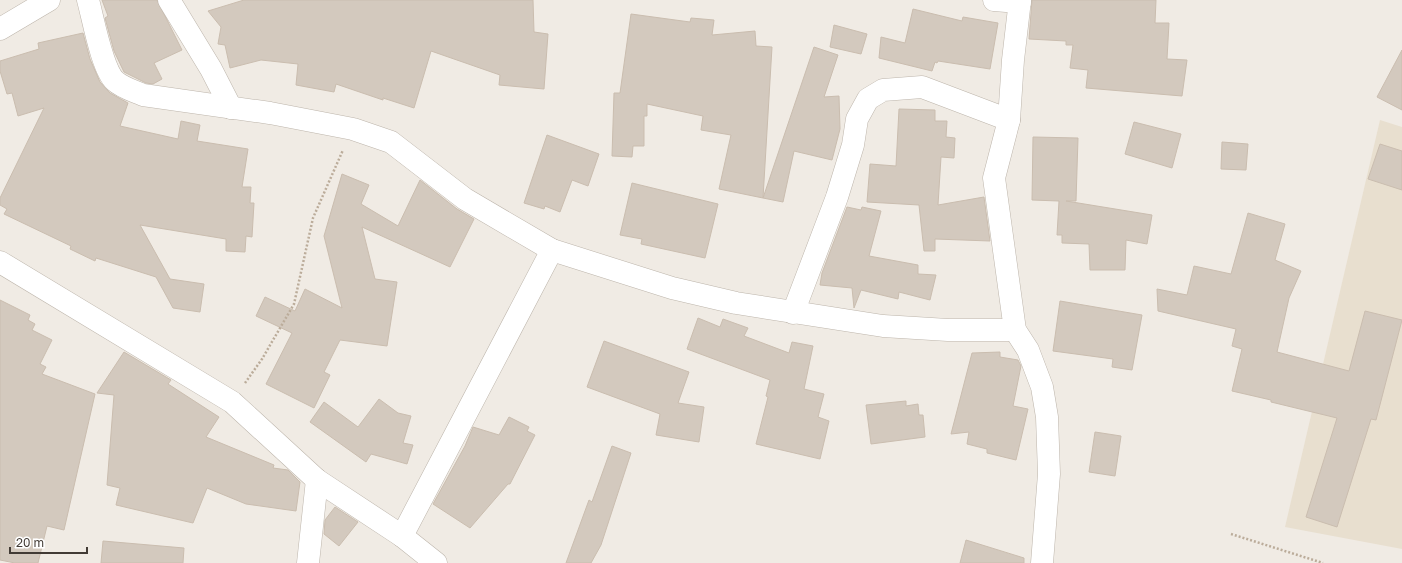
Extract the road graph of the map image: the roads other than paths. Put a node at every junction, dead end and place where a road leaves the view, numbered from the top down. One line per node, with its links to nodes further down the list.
1 (49, 0): 6 (street)
2 (88, 0): 7 (street)
3 (169, 0): 7 (street)
4 (994, 0): 5 (street)
5 (1020, 1): 8 (street)
6 (0, 30)
7 (231, 108): 9 (street)
8 (1009, 120): 11 (street); 12 (street)
9 (552, 250): 11 (street); 14 (street)
10 (0, 262): 13 (street)
11 (793, 313): 12 (street)
12 (1015, 330): 17 (street)
13 (317, 480): 14 (street); 15 (street)
14 (402, 536): 16 (street)
15 (308, 563)
16 (436, 563)
17 (1042, 563)

